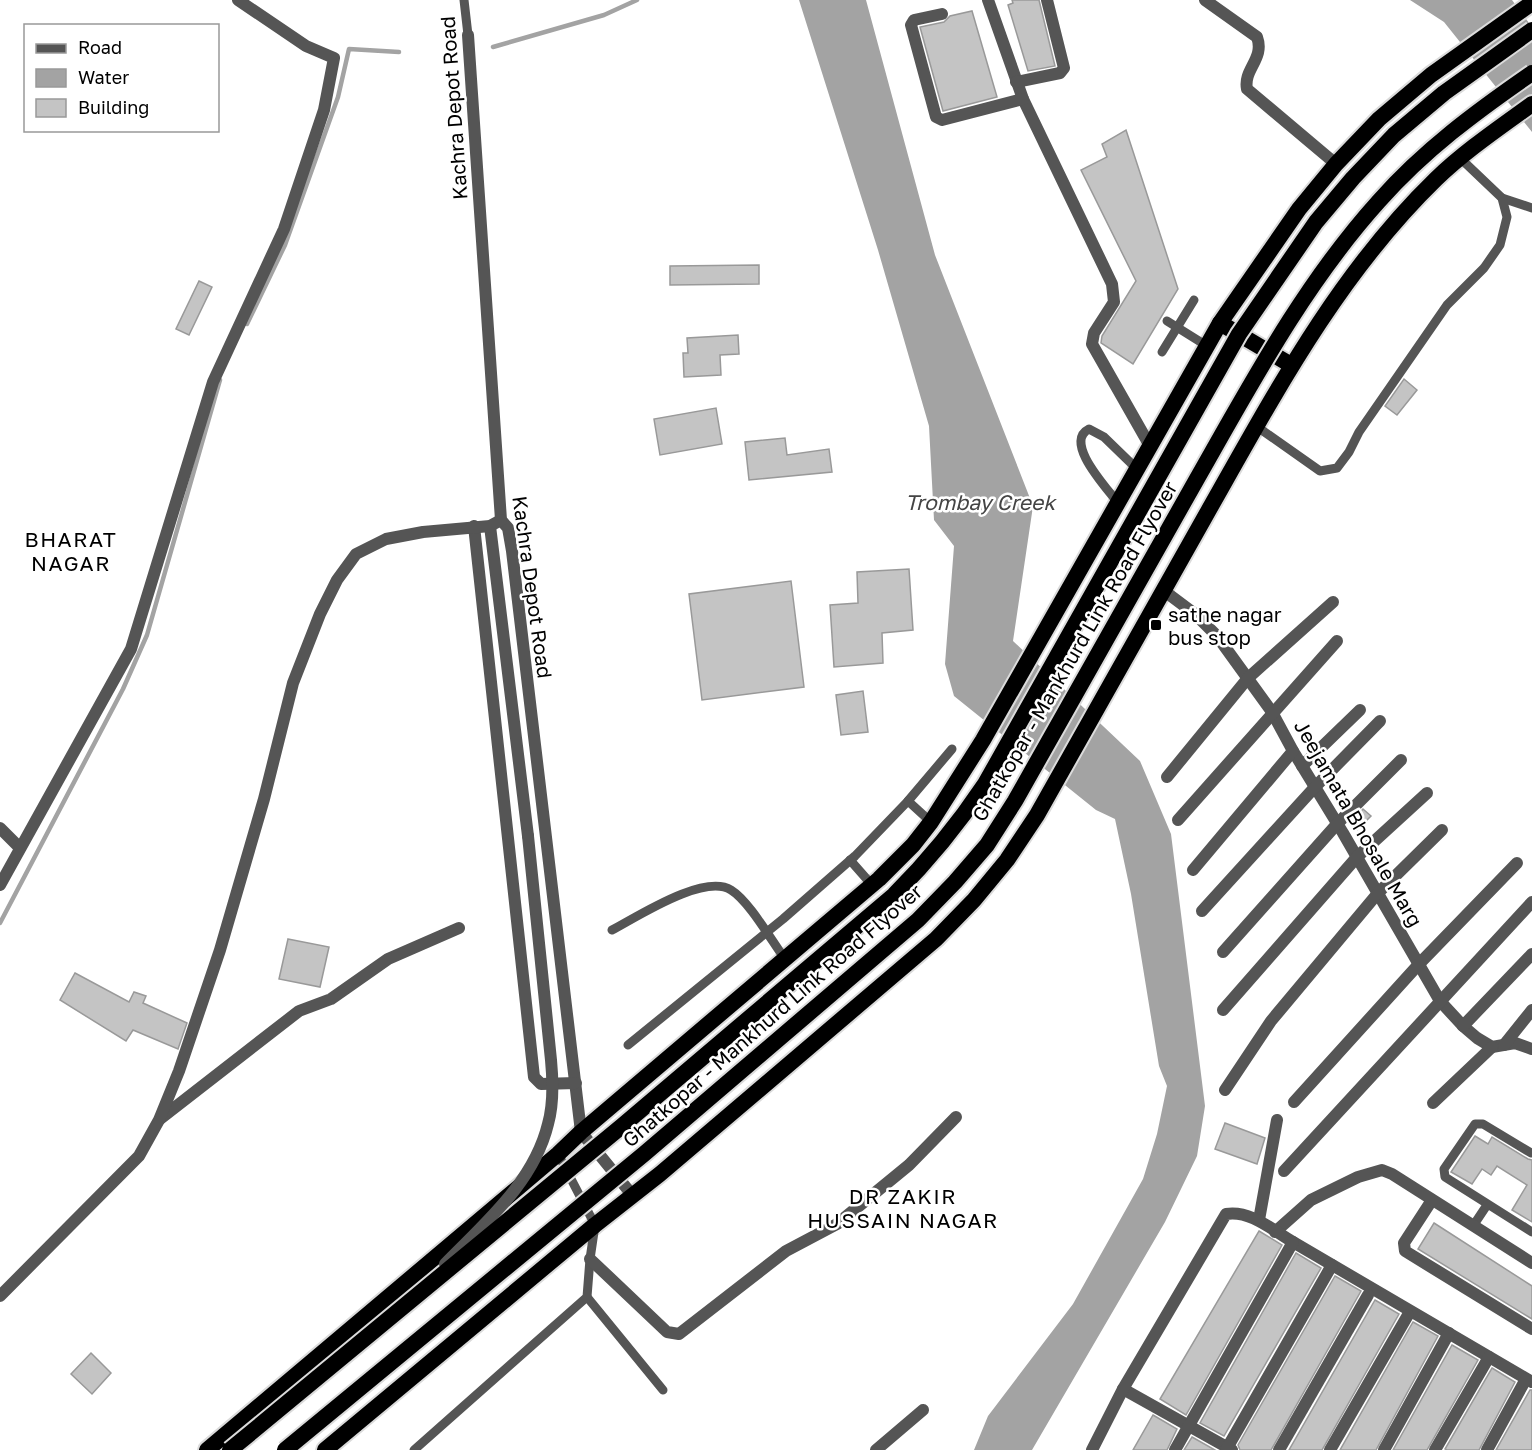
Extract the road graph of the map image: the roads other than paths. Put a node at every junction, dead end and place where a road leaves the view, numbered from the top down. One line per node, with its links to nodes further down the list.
1 (238, 0): 51 (street)
2 (464, 0): 9 (lane, Kachra Depot Road)
3 (988, 0): 11 (street)
4 (1047, 0): 11 (street)
5 (1205, 0): 15 (street)
6 (1532, 3): 15 (highway)
7 (942, 14): 12 (street)
8 (1532, 30): 101 (highway, Ghatkopar - Mankhurd Link Road Flyover, bridge)
9 (468, 35): 29 (street, Kachra Depot Road)
10 (1532, 72): 114 (highway, Ghatkopar - Mankhurd Link Road Flyover, bridge)
11 (1016, 82): 12 (street)
12 (1023, 99): 26 (street)
13 (1532, 104): 14 (highway)
14 (1460, 158): 16 (lane); 24 (highway)
15 (1336, 164): 20 (highway)
16 (1502, 198): 17 (lane); 25 (lane)
17 (1532, 208)
18 (1194, 300): 21 (lane)
19 (1167, 321): 21 (lane)
20 (1220, 323): 22 (highway); 24 (highway)
21 (1177, 327): 22 (lane); 23 (lane)
22 (1207, 346): 26 (highway)
23 (1162, 352)
24 (1291, 365): 25 (highway)
25 (1256, 426): 31 (highway)
26 (1150, 446): 27 (highway)
27 (1137, 469): 28 (highway); 28 (lane)
28 (1118, 503): 47 (highway)
29 (496, 523): 30 (street); 75 (street, Kachra Depot Road); 101 (street, Ghatkopar - Mankhurd Link Road Flyover, bridge)
30 (474, 526): 75 (street); 80 (street)
31 (1163, 590): 34 (street, Jeejamata Bhosale Marg); 86 (highway)
32 (1333, 602): 34 (street)
33 (1337, 642): 36 (street)
34 (1248, 678): 36 (street, Jeejamata Bhosale Marg); 42 (street)
35 (1360, 710): 41 (street)
36 (1272, 712): 39 (street, Jeejamata Bhosale Marg); 46 (street)
37 (1380, 721): 43 (street)
38 (952, 749): 45 (lane)
39 (1293, 751): 41 (street, Jeejamata Bhosale Marg); 55 (street)
40 (1401, 760): 48 (street)
41 (1302, 766): 43 (street, Jeejamata Bhosale Marg)
42 (1167, 777)
43 (1315, 787): 48 (street, Jeejamata Bhosale Marg); 60 (street)
44 (1427, 793): 52 (street)
45 (908, 801): 47 (lane); 53 (lane)
46 (1179, 820)
47 (931, 822): 57 (highway)
48 (1337, 824): 52 (street, Jeejamata Bhosale Marg); 64 (street)
49 (0, 828): 51 (street)
50 (1442, 830): 58 (street)
51 (20, 848): 56 (street)
52 (1357, 858): 58 (street, Jeejamata Bhosale Marg); 69 (street)
53 (850, 860): 57 (lane); 63 (lane)
54 (1517, 863): 67 (street)
55 (1193, 870)
56 (0, 885)
57 (872, 885): 66 (highway)
58 (1378, 893): 67 (street, Jeejamata Bhosale Marg); 76 (street)
59 (1532, 902): 68 (street)
60 (1202, 911)
61 (459, 928): 80 (street)
62 (612, 930): 63 (lane)
63 (766, 933): 66 (lane); 72 (lane)
64 (1223, 952)
65 (1532, 954): 71 (street)
66 (785, 959): 82 (highway)
67 (1419, 964): 68 (street, Jeejamata Bhosale Marg); 77 (street)
68 (1440, 1001): 71 (street, Jeejamata Bhosale Marg); 85 (street)
69 (1223, 1010)
70 (1532, 1010): 73 (street)
71 (1463, 1026): 73 (street, Jeejamata Bhosale Marg)
72 (628, 1045)
73 (1498, 1046): 74 (street, Jeejamata Bhosale Marg); 78 (street)
74 (1532, 1049)
75 (576, 1083): 82 (street, Kachra Depot Road)
76 (1225, 1090)
77 (1294, 1102)
78 (1433, 1103)
79 (956, 1118): 95 (street)
80 (159, 1120): 99 (street)
81 (1277, 1120): 89 (street)
82 (581, 1132): 84 (highway); 86 (street)
83 (1531, 1153): 88 (lane)
84 (558, 1154): 90 (lane); 112 (highway)
85 (1284, 1171)
86 (633, 1196): 90 (highway)
87 (1432, 1200): 91 (street); 92 (street); 103 (street)
88 (1487, 1205): 91 (lane); 93 (lane)
89 (1259, 1220): 92 (street); 107 (street)
90 (595, 1225): 95 (lane); 115 (highway)
91 (1473, 1226): 96 (street)
92 (1275, 1232): 94 (street)
93 (1532, 1232)
94 (1293, 1242): 97 (street); 110 (street)
95 (590, 1259): 100 (lane)
96 (1532, 1263)
97 (1332, 1265): 104 (street); 111 (street)
98 (1368, 1295): 120 (street)
99 (0, 1296)
100 (587, 1297): 108 (lane); 116 (lane)
101 (398, 1311): 113 (highway, Ghatkopar - Mankhurd Link Road Flyover, bridge)
102 (1407, 1315): 121 (street)
103 (1532, 1329)
104 (1449, 1333): 105 (street); 122 (street)
105 (1489, 1357): 106 (street); 123 (street)
106 (1529, 1381): 124 (street)
107 (1123, 1389): 110 (street); 118 (street)
108 (663, 1390)
109 (923, 1410): 117 (street)
110 (1189, 1425): 111 (street); 119 (street)
111 (1229, 1449)
112 (207, 1450)
113 (230, 1450)
114 (285, 1450)
115 (325, 1450)
116 (414, 1450)
117 (876, 1450)
118 (1092, 1450)
119 (1174, 1450)
120 (1279, 1450)
121 (1330, 1450)
122 (1384, 1450)
123 (1436, 1450)
124 (1487, 1450)

